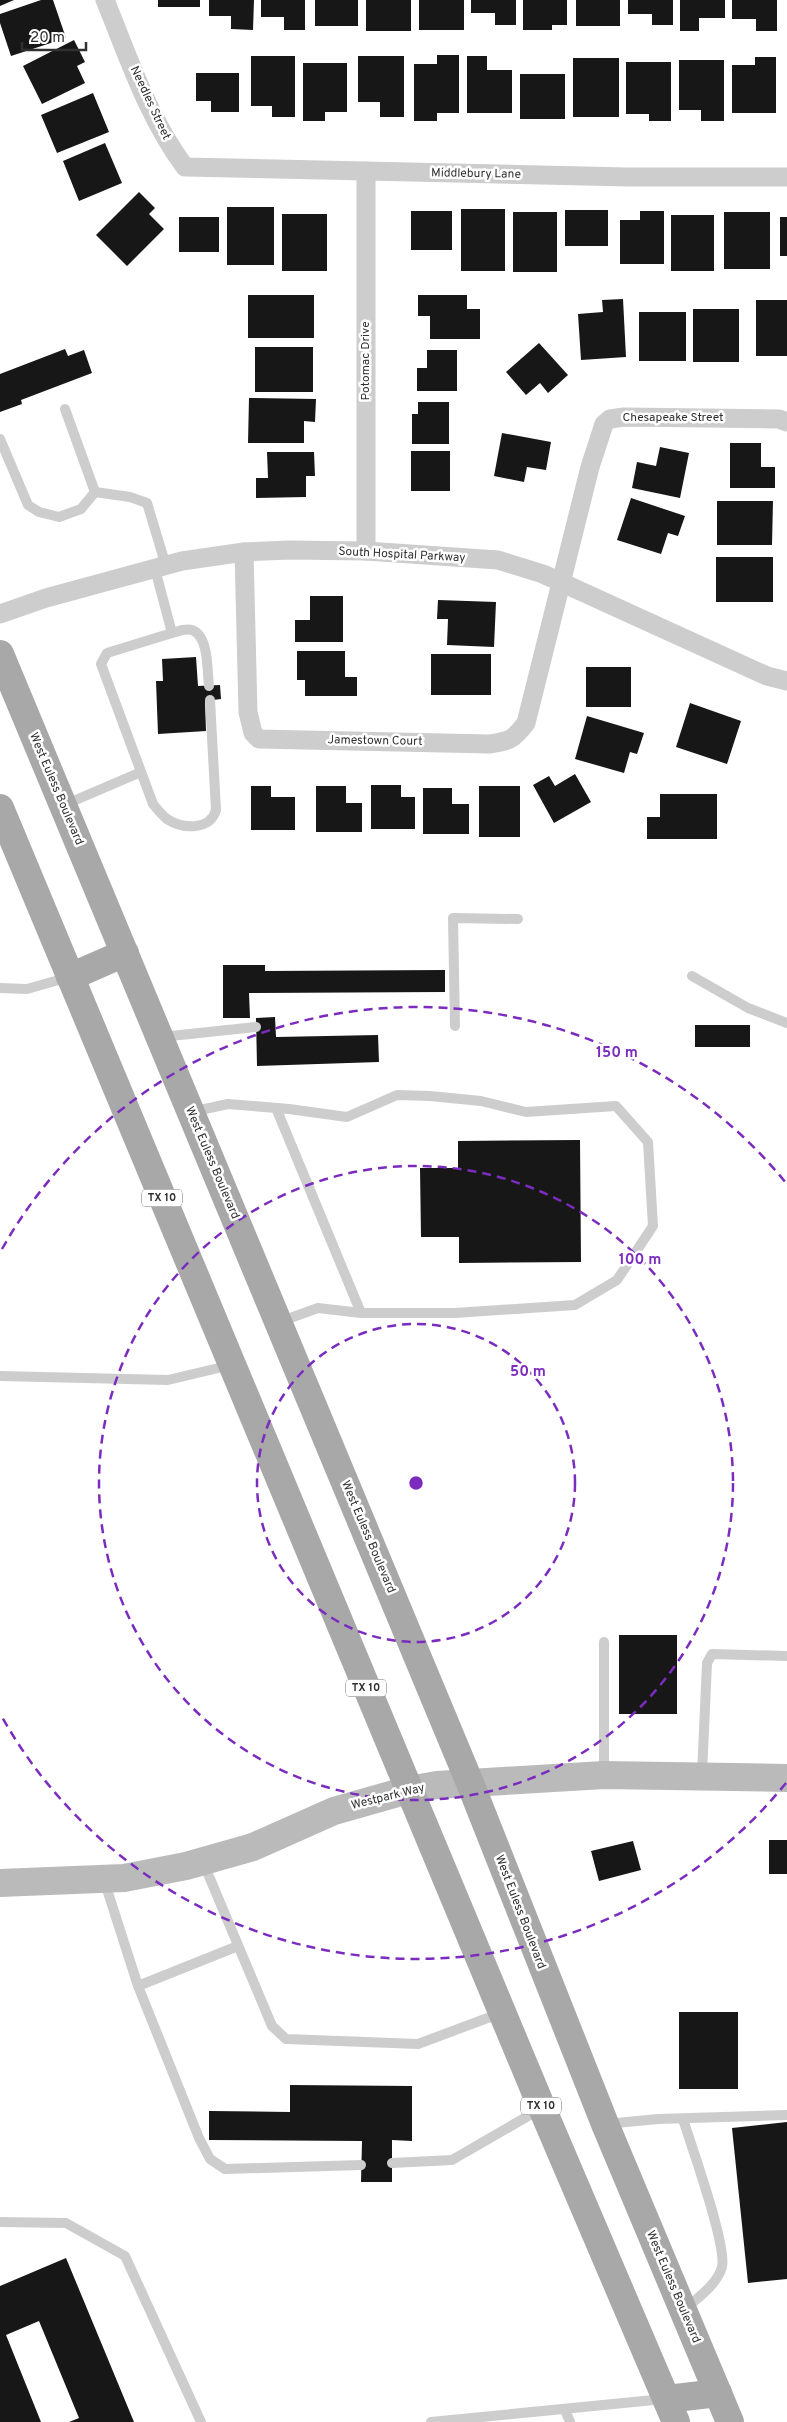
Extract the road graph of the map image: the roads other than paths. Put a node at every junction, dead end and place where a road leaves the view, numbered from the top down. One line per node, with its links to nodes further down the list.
1 (105, 0): 2 (street, Needles Street)
2 (173, 151): 3 (street, Middlebury Lane)
3 (366, 171): 4 (street, Middlebury Lane); 9 (street, Potomac Drive)
4 (787, 177)
5 (65, 409): 8 (lane)
6 (787, 422): 12 (street, Chesapeake Street)
7 (0, 439): 8 (lane)
8 (95, 492): 11 (lane)
9 (366, 551): 10 (street, South Hospital Parkway); 12 (street, South Hospital Parkway)
10 (244, 552): 11 (street, South Hospital Parkway); 12 (street, Jamestown Court)
11 (160, 567): 13 (street, South Hospital Parkway); 14 (lane)
12 (561, 582): 16 (street, South Hospital Parkway)
13 (0, 614)
14 (172, 633): 17 (lane); 19 (lane)
15 (0, 654): 20 (main road, West Euless Boulevard)
16 (787, 681)
17 (209, 686)
18 (210, 700): 19 (lane)
19 (141, 772): 20 (lane)
20 (63, 805): 23 (main road, West Euless Boulevard)
21 (0, 808): 25 (main road, TX 10)
22 (518, 918): 28 (lane)
23 (125, 953): 25 (main road); 30 (main road, West Euless Boulevard)
24 (692, 976): 27 (lane)
25 (70, 977): 26 (lane); 35 (main road, TX 10)
26 (0, 988)
27 (787, 1023)
28 (454, 1026)
29 (256, 1028): 30 (lane)
30 (160, 1037): 32 (main road, West Euless Boulevard)
31 (276, 1108): 32 (lane); 33 (lane); 33 (lane)
32 (191, 1112): 34 (main road, West Euless Boulevard)
33 (361, 1313): 34 (lane)
34 (278, 1322): 42 (main road, West Euless Boulevard)
35 (232, 1365): 36 (lane); 43 (main road, TX 10)
36 (0, 1376)
37 (604, 1642): 39 (lane)
38 (787, 1656): 40 (lane)
39 (604, 1775): 40 (street, Westpark Way); 42 (street, Westpark Way)
40 (702, 1775): 41 (street, Westpark Way)
41 (787, 1778)
42 (470, 1783): 43 (street, Westpark Way); 53 (main road, West Euless Boulevard)
43 (408, 1790): 44 (street, Westpark Way); 49 (main road, TX 10)
44 (202, 1861): 45 (street, Westpark Way); 47 (lane)
45 (103, 1879): 46 (street, Westpark Way); 48 (lane)
46 (0, 1883)
47 (238, 1946): 48 (lane); 49 (lane)
48 (138, 1986): 55 (lane)
49 (502, 2013): 50 (main road, TX 10)
50 (542, 2108): 54 (lane); 60 (main road, TX 10)
51 (787, 2115): 52 (lane)
52 (683, 2118): 53 (lane); 57 (lane)
53 (605, 2124): 57 (main road, West Euless Boulevard)
54 (392, 2163)
55 (361, 2164)
56 (0, 2222): 61 (lane)
57 (683, 2310): 58 (main road, West Euless Boulevard)
58 (718, 2393): 60 (main road); 64 (main road, West Euless Boulevard)
59 (565, 2410): 60 (lane); 62 (lane); 63 (lane)
60 (671, 2410)
61 (202, 2422)
62 (431, 2422)
63 (570, 2422)
64 (730, 2422)

